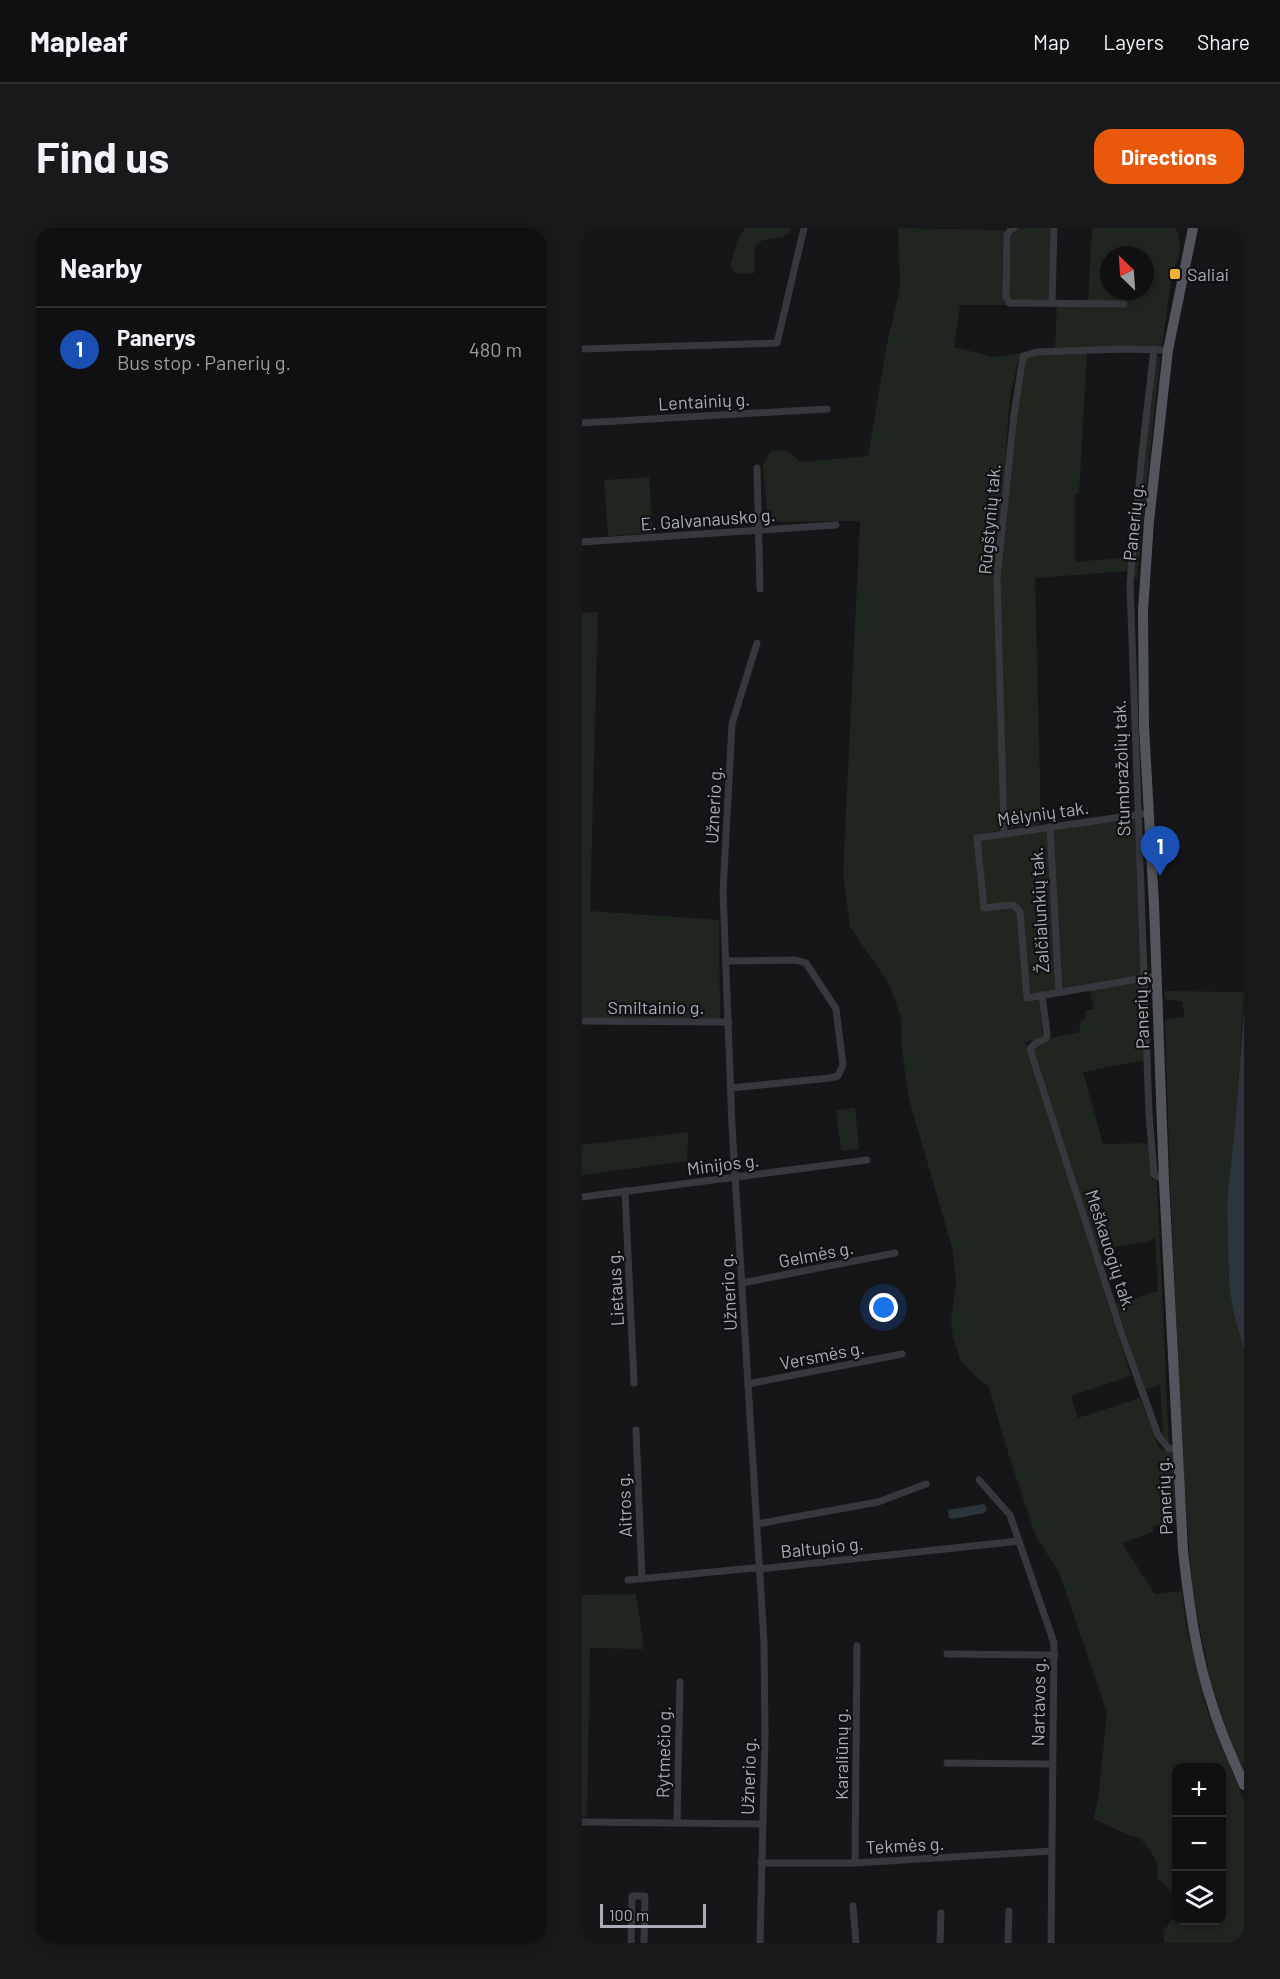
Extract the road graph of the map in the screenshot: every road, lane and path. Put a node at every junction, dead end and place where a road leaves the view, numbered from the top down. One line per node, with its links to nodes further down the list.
1 (804, 228): 8 (street)
2 (1014, 228): 6 (street)
3 (1054, 228): 6 (street)
4 (1185, 228): 5 (street)
5 (1192, 233): 10 (main road, Panerių g.)
6 (1052, 303): 7 (street)
7 (1124, 304)
8 (582, 349)
9 (1154, 349): 10 (street, Rūgštynių tak.); 19 (street, Stumbražolių tak.); 21 (street, Rūgštynių tak.)
10 (1168, 350): 19 (main road, Panerių g.)
11 (827, 409): 12 (street, Lentainių g.)
12 (582, 423)
13 (757, 468): 15 (street)
14 (836, 525): 15 (street, E. Galvanausko g.)
15 (760, 530): 16 (street, E. Galvanausko g.); 17 (street)
16 (582, 542)
17 (760, 589)
18 (757, 643): 22 (street, Užnerio g.)
19 (1143, 814): 20 (street, Mėlynių tak.); 23 (main road, Panerių g.)
20 (1050, 827): 21 (street, Mėlynių tak.); 24 (street, Žalčialunkių tak.)
21 (1004, 832): 25 (street, Mėlynių tak.)
22 (727, 961): 27 (street, Užnerio g.); 28 (street)
23 (1151, 978): 24 (street); 39 (main road, Panerių g.)
24 (1059, 992): 25 (street)
25 (1042, 995): 39 (street, Meškauogių tak.)
26 (582, 1021): 27 (street, Smiltainio g.)
27 (729, 1022): 28 (street, Užnerio g.)
28 (731, 1088): 30 (street, Užnerio g.)
29 (867, 1160): 30 (street, Minijos g.)
30 (736, 1178): 31 (street, Minijos g.); 34 (street, Užnerio g.)
31 (625, 1191): 32 (street, Minijos g.); 36 (street, Lietaus g.)
32 (582, 1197)
33 (895, 1253): 34 (street, Gelmės g.)
34 (742, 1283): 37 (street, Užnerio g.)
35 (902, 1354): 37 (street, Versmės g.)
36 (634, 1383)
37 (748, 1384): 42 (street, Užnerio g.)
38 (636, 1430): 45 (street, Aitros g.)
39 (1178, 1448): 53 (main road, Panerių g.)
40 (979, 1480): 43 (street, Nartavos g.)
41 (926, 1484): 42 (street)
42 (757, 1524): 44 (street, Užnerio g.)
43 (1019, 1541): 44 (street, Baltupio g.); 49 (street, Nartavos g.)
44 (760, 1569): 45 (street, Baltupio g.); 56 (street, Užnerio g.)
45 (642, 1579): 46 (street, Baltupio g.)
46 (628, 1580)
47 (856, 1646): 59 (street, Karaliūnų g.)
48 (947, 1654): 49 (street)
49 (1054, 1655): 52 (street, Nartavos g.)
50 (680, 1682): 55 (street, Rytmečio g.)
51 (947, 1763): 52 (street)
52 (1052, 1764): 57 (street, Nartavos g.)
53 (1244, 1785)
54 (582, 1822): 55 (street)
55 (677, 1822): 56 (street)
56 (762, 1824): 58 (street, Užnerio g.)
57 (1051, 1851): 59 (street, Tekmės g.); 69 (street, Nartavos g.)
58 (761, 1863): 59 (street, Tekmės g.); 65 (street, Užnerio g.)
59 (855, 1863)
60 (853, 1906): 66 (street)
61 (1009, 1911): 68 (street)
62 (940, 1913): 67 (street)
63 (631, 1943): 64 (street)
64 (644, 1943)
65 (760, 1943)
66 (855, 1943)
67 (940, 1943)
68 (1008, 1943)
69 (1051, 1943)

